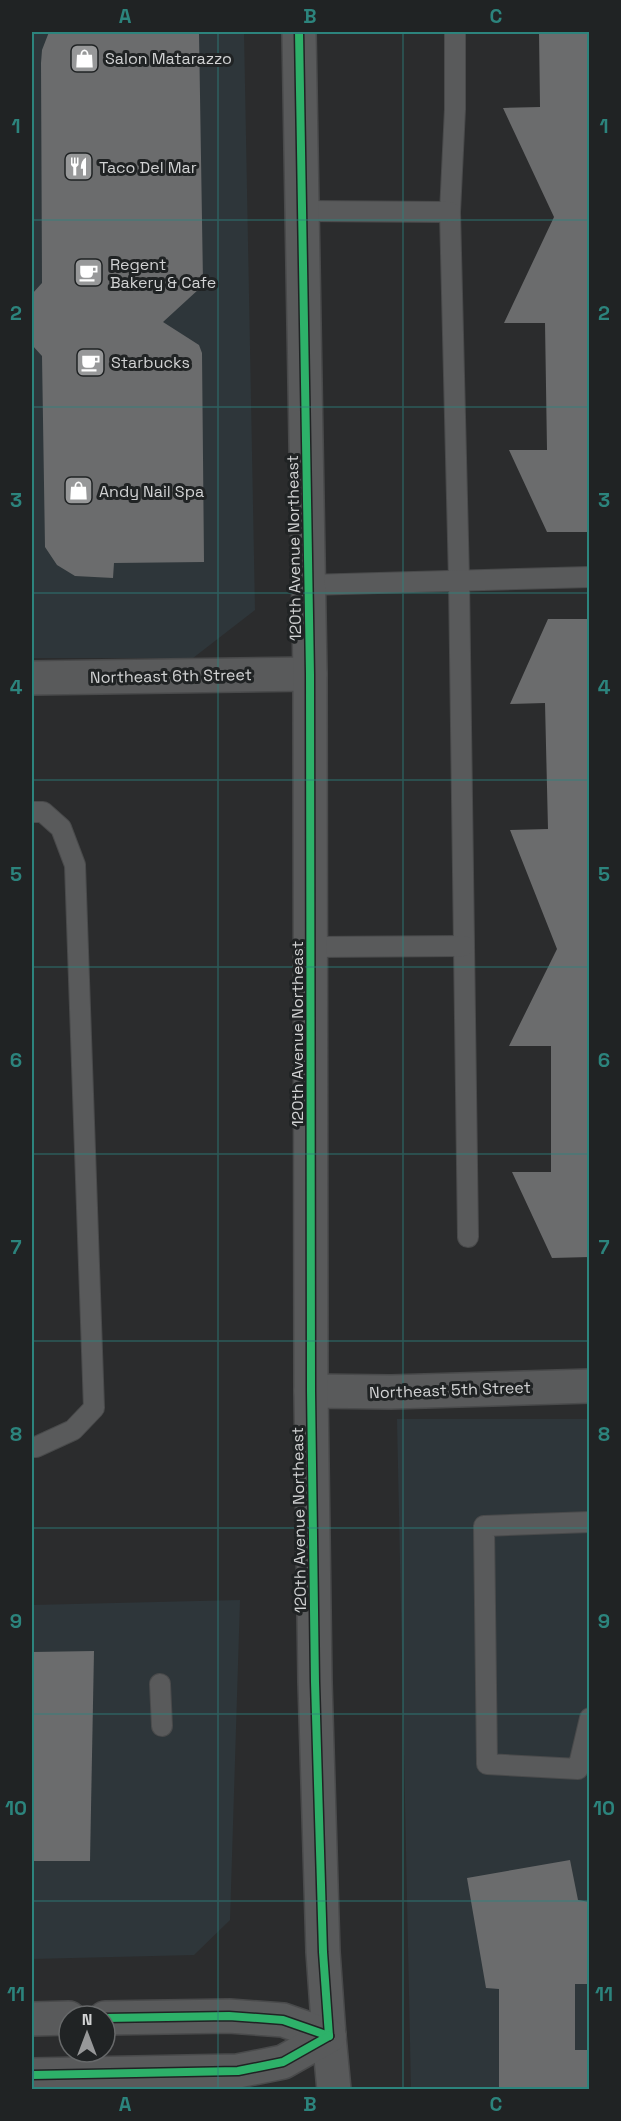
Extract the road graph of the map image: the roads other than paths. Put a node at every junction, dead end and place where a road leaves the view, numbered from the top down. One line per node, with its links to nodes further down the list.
1 (299, 32): 3 (main road, 120th Avenue Northeast)
2 (455, 32): 4 (lane)
3 (302, 211): 4 (lane); 7 (main road, 120th Avenue Northeast)
4 (450, 212): 6 (lane)
5 (590, 577): 6 (lane)
6 (459, 580): 7 (lane); 11 (lane)
7 (308, 585): 8 (main road, 120th Avenue Northeast)
8 (310, 674): 9 (main road, Northeast 6th Street); 12 (main road, 120th Avenue Northeast)
9 (32, 678)
10 (32, 812): 16 (lane)
11 (464, 946): 12 (lane); 13 (lane)
12 (311, 948): 15 (main road, 120th Avenue Northeast)
13 (468, 1237)
14 (590, 1386): 15 (main road, Northeast 5th Street)
15 (310, 1391): 24 (main road, 120th Avenue Northeast)
16 (32, 1447)
17 (590, 1522): 19 (lane)
18 (160, 1684): 20 (lane)
19 (590, 1718)
20 (162, 1726)
21 (117, 2018): 24 (main road)
22 (32, 2019): 23 (main road)
23 (57, 2019)
24 (328, 2036): 25 (main road); 26 (main road, 120th Avenue Northeast)
25 (32, 2075)
26 (334, 2090)

